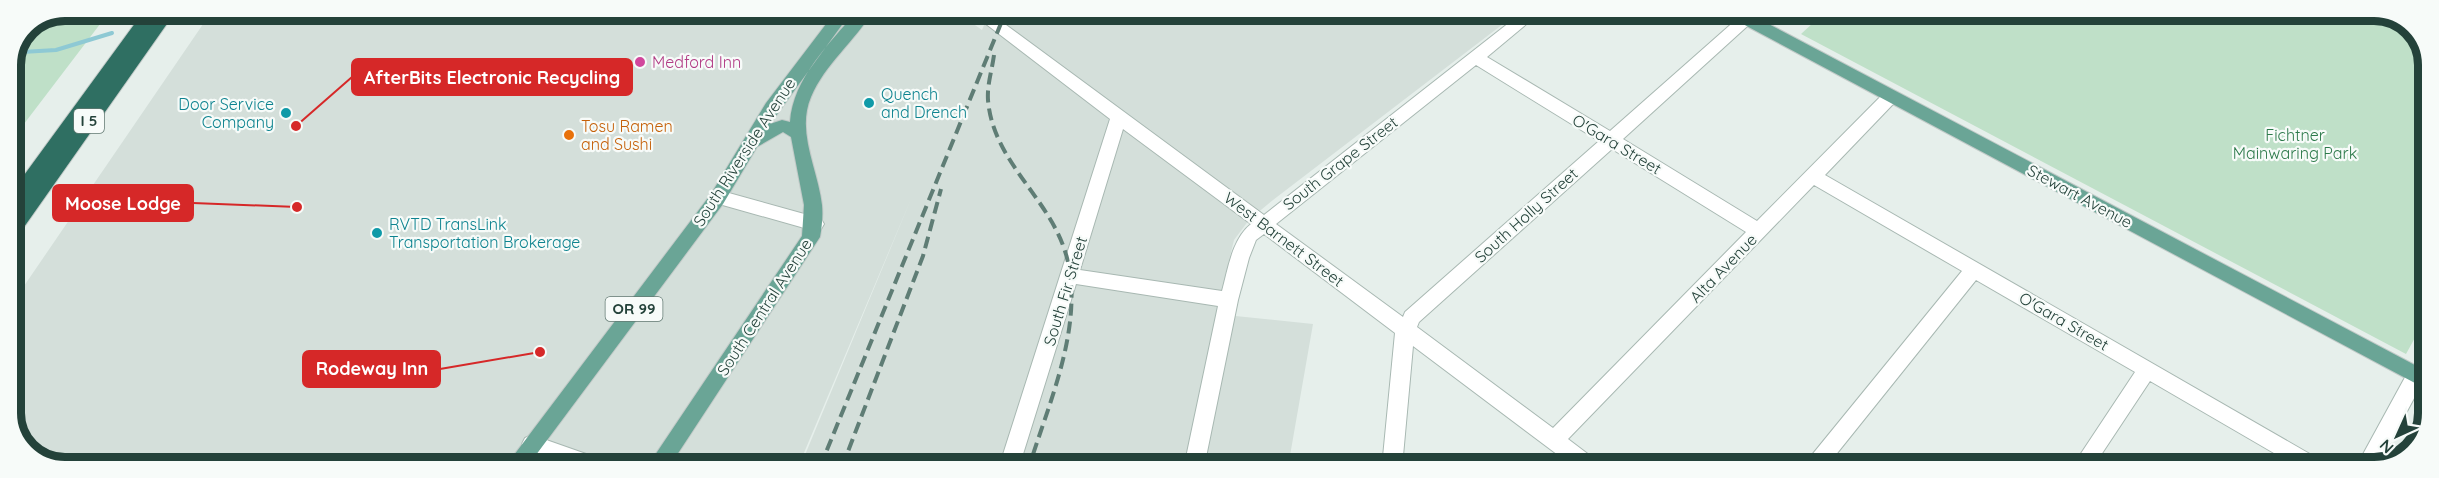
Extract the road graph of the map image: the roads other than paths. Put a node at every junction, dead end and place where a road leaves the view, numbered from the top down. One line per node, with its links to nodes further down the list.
1 (144, 21): 17 (highway, I 5)
2 (160, 21): 19 (highway, I 5)
3 (836, 21): 15 (main road, South Riverside Avenue / OR 99)
4 (857, 21): 10 (main road, South Riverside Avenue)
5 (991, 21): 12 (street, West Barnett Street)
6 (1521, 21): 9 (street, South Grape Street)
7 (1737, 21): 14 (street, South Holly Street)
8 (1757, 21): 11 (main road, Stewart Avenue)
9 (1475, 57): 14 (street, O'Gara Street); 20 (street, South Grape Street)
10 (803, 96): 13 (main road, South Central Avenue)
11 (1891, 96): 16 (street, Alta Avenue); 28 (main road, Stewart Avenue)
12 (1119, 116): 20 (street, West Barnett Street); 24 (street, South Fir Street)
13 (800, 136): 15 (main road); 21 (main road, South Central Avenue)
14 (1610, 140): 22 (street, O'Gara Street); 26 (street, South Holly Street)
15 (748, 148): 18 (main road, South Riverside Avenue / OR 99)
16 (1813, 176): 22 (street, Alta Avenue); 23 (street, O'Gara Street)
17 (21, 192)
18 (718, 196): 21 (street); 31 (main road, South Riverside Avenue / OR 99)
19 (21, 218)
20 (1263, 223): 25 (street, South Grape Street); 26 (street, West Barnett Street)
21 (814, 224): 34 (main road, South Central Avenue)
22 (1759, 231): 30 (street, Alta Avenue)
23 (1974, 269): 27 (street, O'Gara Street); 39 (street)
24 (1070, 276): 25 (street); 35 (street, South Fir Street)
25 (1229, 300): 36 (street, South Grape Street)
26 (1404, 329): 30 (street, West Barnett Street); 37 (street)
27 (2147, 370): 40 (street); 41 (street, O'Gara Street)
28 (2418, 377)
29 (2418, 385): 42 (street)
30 (1554, 440): 38 (street, West Barnett Street)
31 (532, 444): 32 (main road, South Riverside Avenue / OR 99); 33 (street)
32 (522, 457)
33 (570, 457)
34 (664, 457)
35 (1012, 457)
36 (1196, 457)
37 (1393, 457)
38 (1577, 457)
39 (1822, 457)
40 (2089, 457)
41 (2297, 457)
42 (2373, 457)

